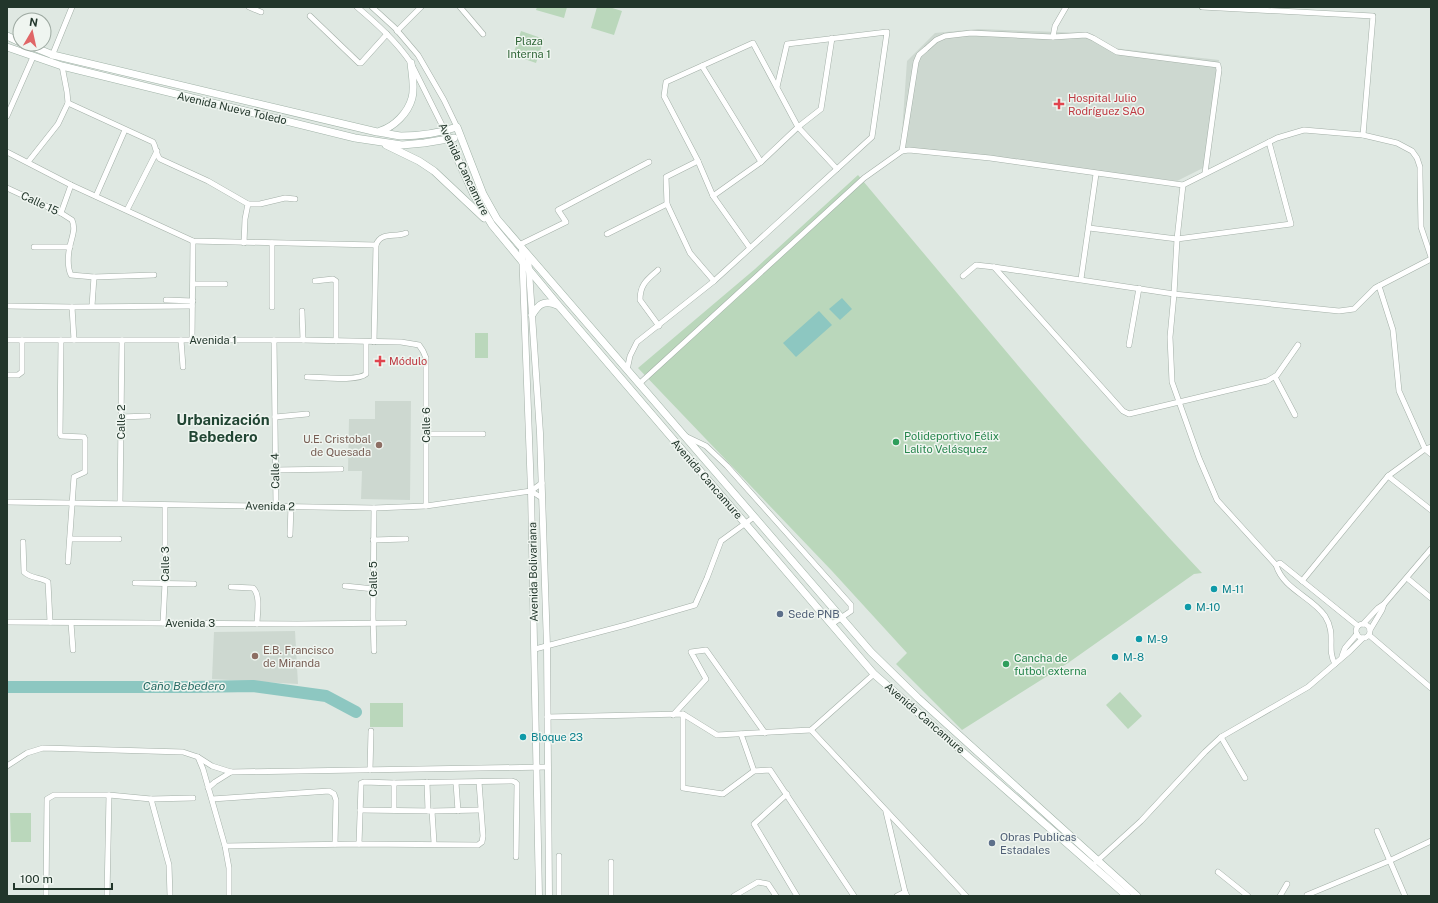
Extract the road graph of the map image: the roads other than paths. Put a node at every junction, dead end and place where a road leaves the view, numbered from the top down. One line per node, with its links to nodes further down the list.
1 (72, 7): 18 (street)
2 (249, 7): 9 (street)
3 (357, 7): 12 (street, Avenida Cancamure)
4 (372, 7): 11 (street, Avenida Cancamure)
5 (421, 7): 11 (street)
6 (460, 7): 13 (street)
7 (1066, 7): 14 (street)
8 (1202, 7): 32 (street)
9 (261, 12)
10 (310, 16): 12 (street)
11 (397, 31): 28 (street, Avenida Cancamure)
12 (387, 34): 21 (street, Avenida Cancamure)
13 (482, 34)
14 (1052, 36): 38 (street); 45 (street)
15 (832, 38): 24 (street); 27 (street); 44 (street)
16 (7, 47): 19 (main road, Avenida Nueva Toledo)
17 (46, 52): 18 (main road, Avenida Nueva Toledo)
18 (53, 55): 20 (street); 31 (main road, Avenida Nueva Toledo)
19 (33, 57): 20 (main road, Avenida Nueva Toledo); 26 (street)
20 (50, 63): 22 (main road, Avenida Nueva Toledo)
21 (411, 63): 30 (street, Avenida Cancamure); 31 (main road)
22 (62, 66): 25 (street); 35 (main road, Avenida Nueva Toledo)
23 (702, 66): 24 (street); 40 (street); 43 (street)
24 (777, 86): 27 (street)
25 (68, 103): 29 (street); 41 (street)
26 (7, 116)
27 (798, 127): 43 (street); 44 (street)
28 (457, 128): 30 (main road, Avenida Nueva Toledo); 33 (main road, Avenida Cancamure)
29 (125, 130): 37 (street); 50 (street)
30 (445, 131): 31 (main road, Avenida Nueva Toledo); 34 (main road, Avenida Cancamure)
31 (377, 132)
32 (1363, 135): 36 (street); 71 (street)
33 (460, 137): 34 (main road, Avenida Nueva Toledo); 68 (main road, Avenida Cancamure)
34 (450, 139): 35 (main road, Avenida Nueva Toledo); 57 (main road, Avenida Cancamure)
35 (380, 142): 57 (main road)
36 (1269, 142): 45 (street); 61 (street)
37 (157, 151): 53 (street); 55 (street)
38 (902, 151): 46 (street); 117 (street)
39 (7, 152): 41 (street)
40 (698, 161): 51 (street); 54 (street)
41 (28, 162): 47 (street)
42 (649, 162): 68 (street)
43 (761, 162): 51 (street)
44 (837, 169): 69 (street)
45 (1205, 173): 48 (street)
46 (1096, 174): 48 (street); 58 (street)
47 (71, 185): 50 (street); 56 (street)
48 (1183, 185): 61 (street)
49 (7, 188): 56 (street, Calle 15)
50 (96, 196): 55 (street)
51 (713, 196): 69 (street)
52 (295, 199): 53 (street)
53 (248, 204): 63 (street)
54 (667, 204): 60 (street); 81 (street)
55 (127, 210): 62 (street)
56 (61, 212): 67 (street, Calle 15)
57 (492, 225): 72 (main road, Avenida Cancamure)
58 (1088, 228): 61 (street); 79 (street)
59 (406, 233): 65 (street)
60 (606, 234)
61 (1177, 239): 86 (street)
62 (193, 241): 63 (street); 82 (street)
63 (244, 243): 64 (street)
64 (272, 243): 65 (street); 93 (street)
65 (376, 245): 108 (street)
66 (34, 247): 67 (street)
67 (70, 247): 77 (street)
68 (520, 247): 70 (main road, Avenida Cancamure); 72 (street, Avenida Bolivariana)
69 (750, 248): 81 (street)
70 (528, 256): 75 (street, Avenida Bolivariana); 113 (main road, Avenida Cancamure)
71 (1431, 258): 84 (street)
72 (522, 262): 75 (main road, Avenida Cancamure); 136 (street, Avenida Bolivariana)
73 (994, 267): 78 (street); 79 (street); 118 (street)
74 (658, 270): 96 (street)
75 (529, 271): 91 (main road, Avenida Cancamure); 95 (street, Avenida Bolivariana)
76 (154, 275): 77 (street)
77 (94, 276): 90 (street)
78 (963, 276)
79 (1081, 279): 85 (street)
80 (315, 281): 106 (street)
81 (714, 281): 96 (street)
82 (193, 284): 83 (street); 88 (street)
83 (225, 284)
84 (1380, 286): 86 (street); 130 (street)
85 (1139, 288): 86 (street); 110 (street)
86 (1174, 294): 118 (street)
87 (166, 300): 88 (street)
88 (193, 304): 90 (street); 97 (street)
89 (7, 306): 92 (street)
90 (92, 306): 92 (street)
91 (559, 306): 95 (main road); 125 (main road, Avenida Cancamure)
92 (72, 307): 101 (street)
93 (272, 307)
94 (302, 311): 105 (street)
95 (532, 315): 135 (street, Avenida Bolivariana)
96 (659, 326): 113 (street)
97 (192, 339): 103 (street, Avenida 1); 104 (street, Avenida 1)
98 (7, 340): 99 (street, Avenida 1)
99 (22, 340): 100 (street, Avenida 1); 114 (street)
100 (61, 340): 101 (street, Avenida 1); 139 (street)
101 (74, 340): 102 (street, Avenida 1)
102 (122, 340): 103 (street, Avenida 1); 121 (street, Calle 2)
103 (181, 340): 112 (street)
104 (274, 340): 105 (street, Avenida 1); 123 (street, Calle 4)
105 (303, 340): 106 (street, Avenida 1)
106 (336, 341): 107 (street, Avenida 1)
107 (366, 342): 108 (street, Avenida 1); 115 (street)
108 (374, 342): 109 (street, Avenida 1)
109 (419, 345): 126 (street, Calle 6)
110 (1129, 345)
111 (1298, 345): 116 (street)
112 (183, 367)
113 (627, 370): 117 (main road, Avenida Cancamure)
114 (7, 375)
115 (306, 377)
116 (1275, 377): 118 (street); 120 (street)
117 (639, 384): 124 (main road, Avenida Cancamure)
118 (1179, 403): 157 (street)
119 (307, 414): 123 (street)
120 (1296, 415)
121 (121, 416): 122 (street); 140 (street, Calle 2)
122 (148, 416)
123 (275, 417): 133 (street, Calle 4)
124 (668, 418): 125 (street); 128 (main road, Avenida Cancamure)
125 (660, 424): 148 (main road, Avenida Cancamure)
126 (426, 434): 127 (street); 144 (street, Calle 6)
127 (483, 434)
128 (683, 435): 147 (main road, Avenida Cancamure); 168 (street)
129 (1431, 447): 130 (street)
130 (1425, 449): 131 (street); 134 (street)
131 (1431, 454)
132 (341, 469): 133 (street)
133 (275, 470): 142 (street, Calle 4)
134 (1388, 476): 146 (street); 159 (street)
135 (542, 484): 136 (street); 137 (street, Avenida Bolivariana)
136 (531, 491): 137 (street); 144 (street, Avenida 2); 182 (street, Avenida Bolivariana)
137 (542, 498): 181 (street, Avenida Bolivariana)
138 (7, 502): 139 (street, Avenida 2)
139 (72, 502): 140 (street, Avenida 2); 150 (street)
140 (120, 503): 141 (street, Avenida 2)
141 (165, 505): 142 (street, Avenida 2); 161 (street, Calle 3)
142 (276, 506): 143 (street, Avenida 2)
143 (291, 506): 145 (street, Avenida 2); 149 (street)
144 (426, 506): 145 (street, Avenida 2)
145 (374, 508): 152 (street, Calle 5)
146 (1431, 510)
147 (754, 517): 148 (street); 168 (main road, Avenida Cancamure)
148 (745, 523): 176 (main road, Avenida Cancamure); 181 (street)
149 (290, 535)
150 (70, 539): 151 (street); 156 (street)
151 (119, 539)
152 (373, 540): 153 (street); 165 (street, Calle 5)
153 (406, 540)
154 (23, 542): 170 (street)
155 (1431, 549): 158 (street)
156 (68, 562)
157 (1276, 565): 159 (street); 186 (street)
158 (1407, 578): 166 (street); 167 (street)
159 (1302, 581): 177 (street)
160 (135, 583): 161 (street)
161 (166, 583): 162 (street); 172 (street, Calle 3)
162 (194, 584)
163 (231, 586): 174 (street)
164 (345, 586): 165 (street)
165 (374, 589): 175 (street, Calle 5)
166 (1431, 598)
167 (1384, 604): 177 (street); 178 (street)
168 (841, 618): 176 (street); 189 (main road, Avenida Cancamure)
169 (7, 622): 170 (street, Avenida 3)
170 (50, 622): 171 (street, Avenida 3)
171 (71, 623): 172 (street, Avenida 3); 183 (street)
172 (163, 623): 174 (street, Avenida 3)
173 (404, 623): 175 (street, Avenida 3)
174 (257, 624): 175 (street, Avenida 3)
175 (373, 624): 184 (street, Calle 5)
176 (832, 624): 187 (main road, Avenida Cancamure)
177 (1360, 625): 178 (street); 179 (street)
178 (1369, 633): 180 (street); 188 (street)
179 (1357, 634): 180 (street); 185 (street)
180 (1363, 638): 185 (street)
181 (548, 646): 182 (street); 193 (street, Avenida Bolivariana)
182 (535, 649): 201 (street, Avenida Bolivariana)
183 (73, 650)
184 (374, 650)
185 (1342, 657): 186 (street)
186 (1335, 664): 198 (street)
187 (874, 674): 190 (main road, Avenida Cancamure); 194 (street)
188 (1431, 688)
189 (918, 698): 190 (street); 233 (main road, Avenida Cancamure)
190 (910, 705): 233 (main road, Avenida Cancamure)
191 (673, 714): 192 (street); 193 (street); 196 (street)
192 (682, 714): 197 (street); 204 (street)
193 (547, 717): 202 (street, Avenida Bolivariana)
194 (811, 730): 196 (street); 220 (street)
195 (371, 731): 203 (street)
196 (765, 733): 197 (street)
197 (741, 734): 204 (street)
198 (1221, 737): 206 (street); 233 (street)
199 (198, 757): 200 (street); 205 (street); 211 (street)
200 (7, 766)
201 (537, 767): 202 (street); 203 (street); 242 (street, Avenida Bolivariana)
202 (548, 767): 243 (street, Avenida Bolivariana)
203 (370, 770): 205 (street)
204 (754, 771): 212 (street)
205 (231, 772): 211 (street)
206 (1245, 778)
207 (427, 782): 209 (street); 210 (street); 221 (street)
208 (479, 782): 210 (street); 219 (street); 230 (street)
209 (394, 783): 217 (street); 218 (street)
210 (456, 783): 222 (street)
211 (208, 788): 216 (street)
212 (787, 794): 248 (street); 249 (street)
213 (109, 795): 215 (street); 238 (street); 239 (street)
214 (193, 798): 215 (street)
215 (151, 799): 240 (street)
216 (212, 799): 226 (street); 228 (street)
217 (360, 810): 218 (street); 227 (street)
218 (394, 810): 221 (street)
219 (480, 810): 222 (street); 225 (street)
220 (886, 810): 236 (street); 251 (street)
221 (430, 811): 222 (street); 225 (street)
222 (458, 811)
223 (1377, 831): 231 (street)
224 (1431, 841): 231 (street)
225 (434, 843): 227 (street)
226 (335, 844): 227 (street); 228 (street)
227 (359, 844)
228 (225, 846): 241 (street)
229 (559, 856): 244 (street)
230 (516, 857)
231 (1389, 861): 237 (street); 256 (street)
232 (611, 862): 245 (street)
233 (1095, 864): 252 (main road, Avenida Cancamure); 253 (main road, Avenida Cancamure)
234 (1218, 872): 254 (street)
235 (1287, 884): 255 (street)
236 (906, 894): 250 (street)
237 (1307, 895)
238 (46, 896)
239 (108, 896)
240 (170, 896)
241 (229, 896)
242 (539, 896)
243 (549, 896)
244 (559, 896)
245 (611, 896)
246 (734, 896): 247 (street)
247 (776, 896)
248 (797, 896)
249 (854, 896)
250 (897, 896)
251 (966, 896)
252 (1127, 896)
253 (1137, 896)
254 (1248, 896)
255 (1280, 896)
256 (1405, 896)

